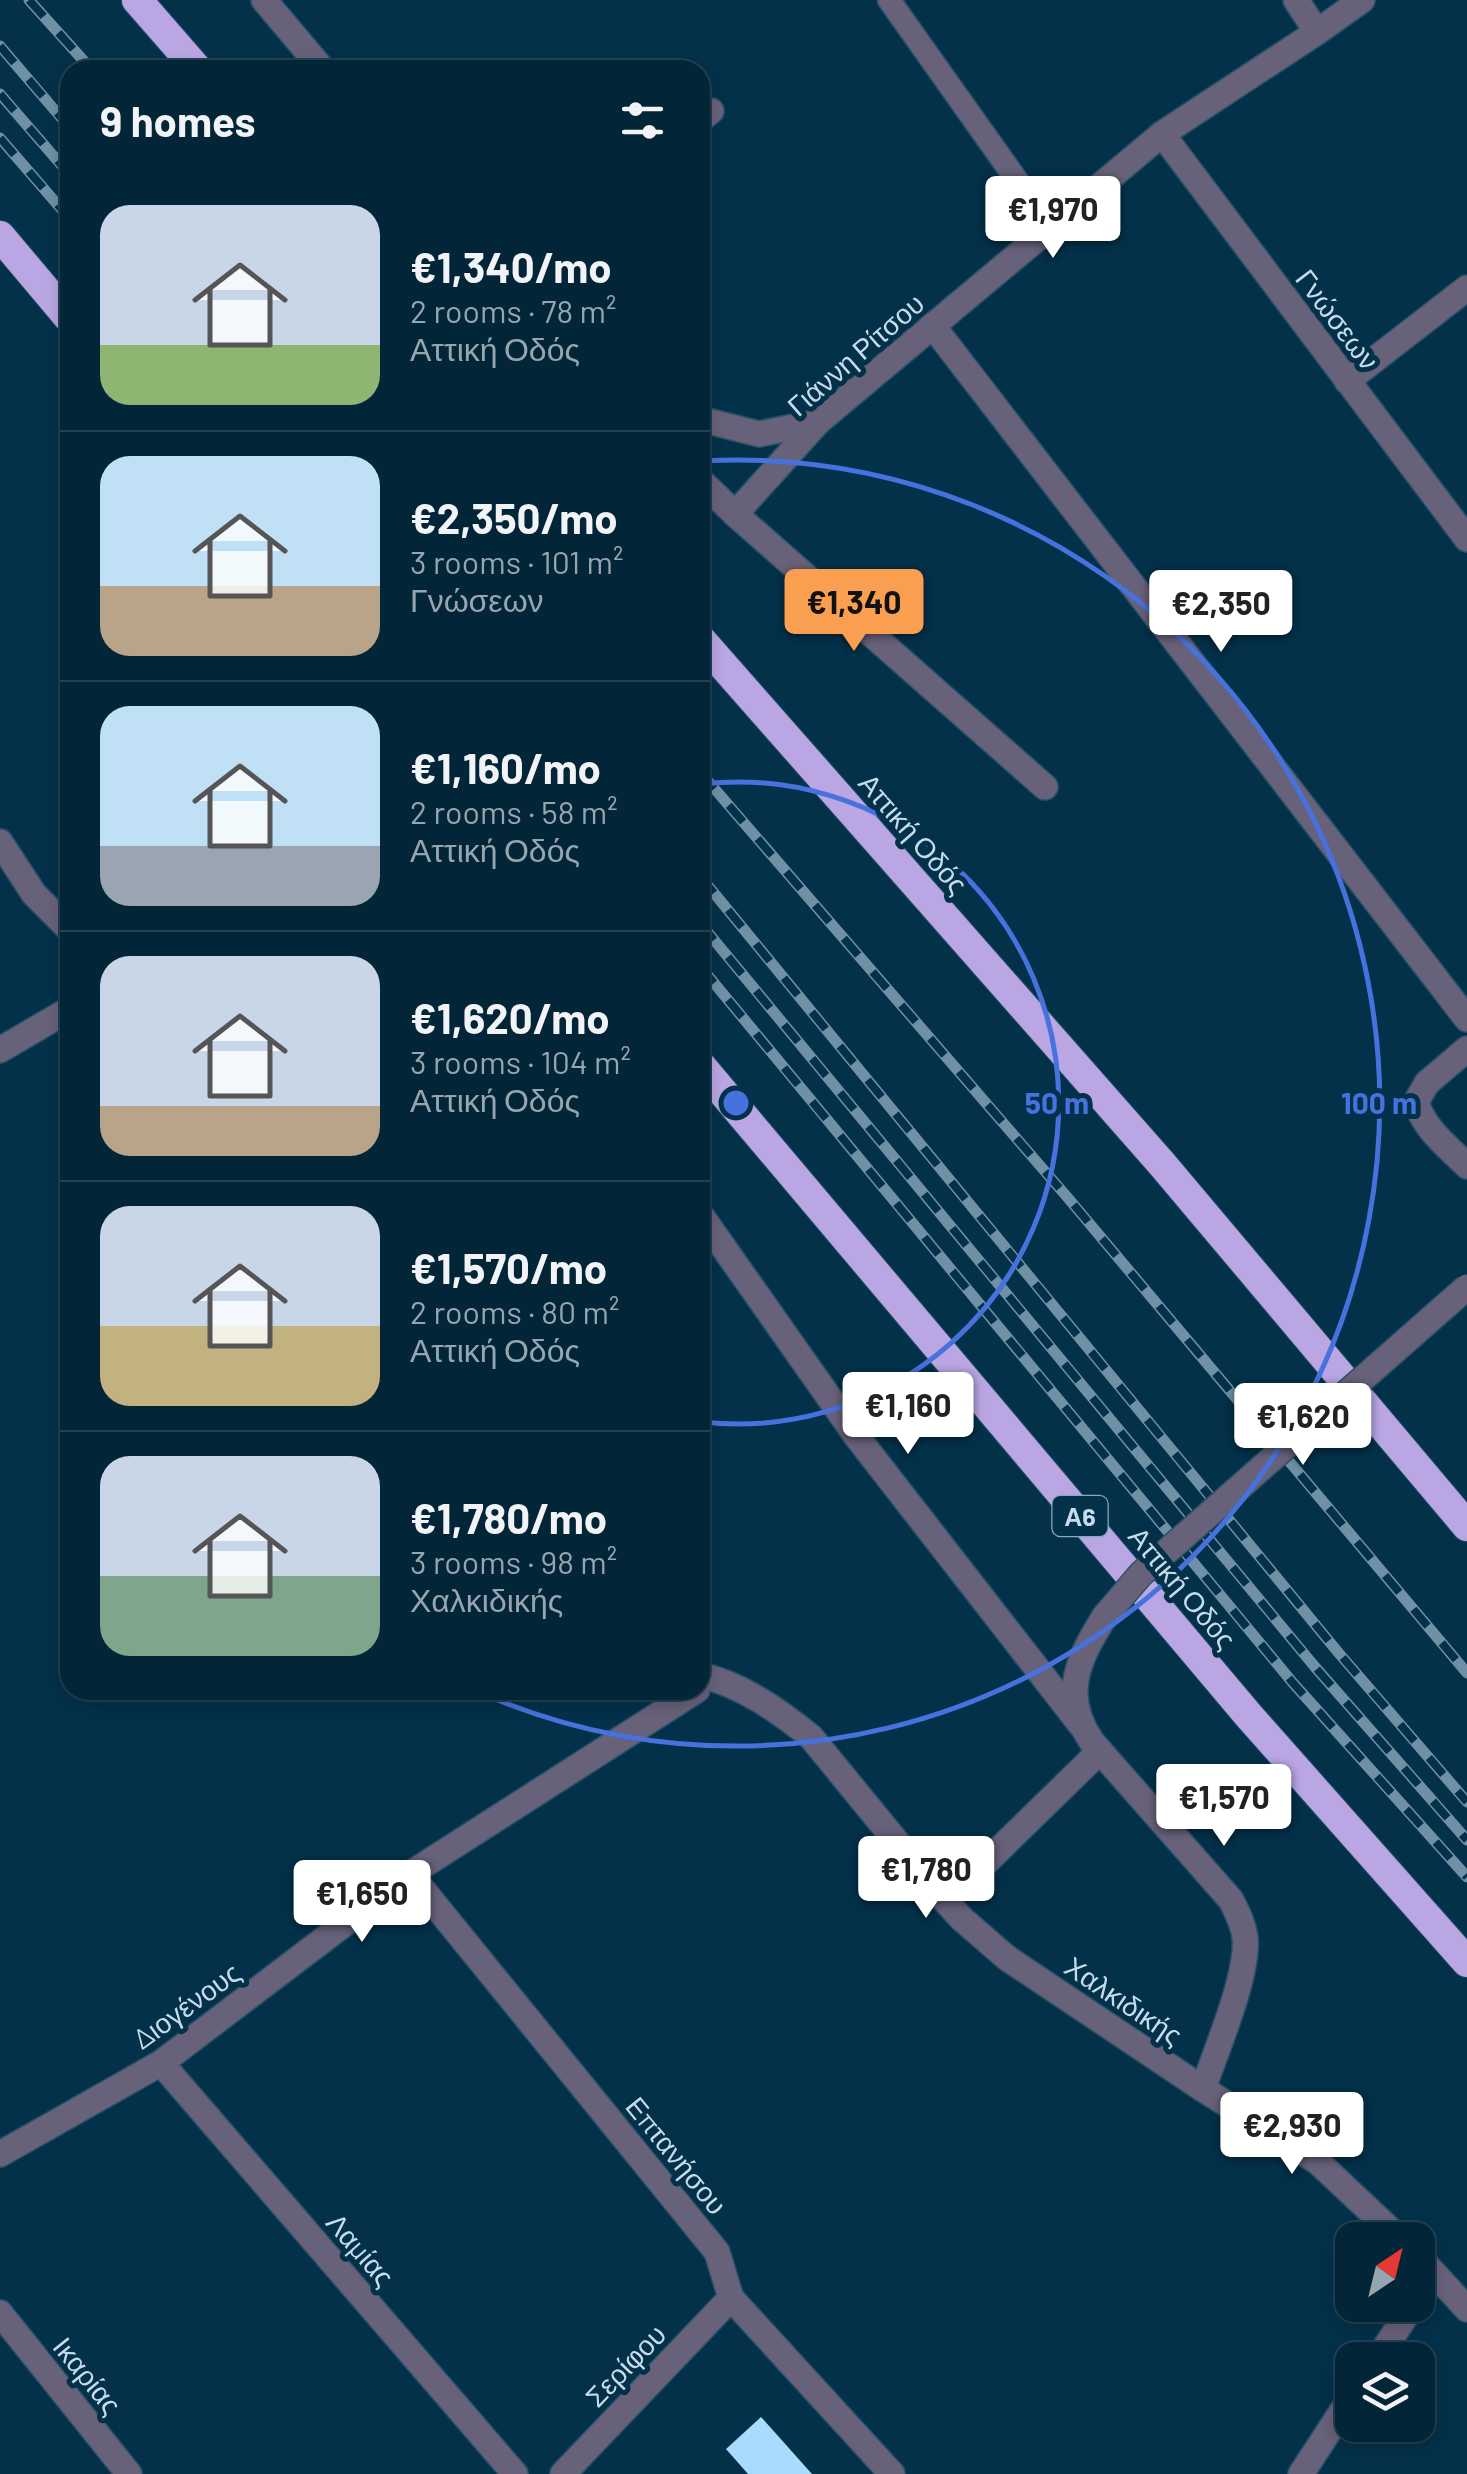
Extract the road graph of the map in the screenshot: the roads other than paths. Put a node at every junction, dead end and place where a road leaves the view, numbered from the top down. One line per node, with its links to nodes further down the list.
1 (136, 0): 7 (highway)
2 (264, 0): 8 (street)
3 (889, 0): 10 (lane)
4 (1296, 0): 6 (street)
5 (1362, 0): 6 (street, Γιάννη Ρίτσου)
6 (1317, 32): 9 (street, Γιάννη Ρίτσου)
7 (189, 60)
8 (315, 60)
9 (1162, 134): 10 (street, Γιάννη Ρίτσου); 15 (street, Γνώσεων)
10 (1050, 227): 14 (street, Γιάννη Ρίτσου)
11 (0, 236): 13 (highway)
12 (1467, 288): 15 (street)
13 (60, 307)
14 (932, 325): 17 (street, Γιάννη Ρίτσου); 26 (street)
15 (1348, 382): 20 (street, Γνώσεων)
16 (710, 422): 17 (street)
17 (818, 422): 19 (street, Γιάννη Ρίτσου)
18 (710, 490): 19 (street)
19 (735, 514): 22 (street)
20 (1467, 539)
21 (710, 650): 33 (highway, Αττική Οδός)
22 (1045, 788)
23 (0, 842): 24 (street)
24 (60, 920)
25 (60, 1015): 28 (street)
26 (1467, 1018)
27 (1467, 1049): 30 (street)
28 (0, 1050)
29 (710, 1078): 40 (highway, Αττική Οδός / Α6)
30 (1467, 1166)
31 (710, 1228): 36 (street)
32 (1467, 1287): 36 (street, bridge)
33 (1467, 1526)
34 (710, 1684): 42 (street, Χαλκιδικής)
35 (677, 1700): 38 (street, Διογένους)
36 (1081, 1726): 37 (street)
37 (1100, 1751): 39 (street); 42 (street)
38 (410, 1874): 41 (street, Διογένους); 46 (street, Επτανήσου)
39 (972, 1876)
40 (1467, 1962)
41 (161, 2063): 43 (street, Διογένους); 51 (street, Λαμίας)
42 (1204, 2089): 44 (street, Χαλκιδικής)
43 (0, 2154)
44 (1383, 2222)
45 (1435, 2274): 47 (street)
46 (731, 2298): 52 (street, Σερίφου); 53 (street, Επτανήσου)
47 (1467, 2309)
48 (0, 2312): 50 (street, Ικαρίας)
49 (1335, 2422): 54 (street)
50 (129, 2474)
51 (515, 2474)
52 (563, 2474)
53 (892, 2474)
54 (1301, 2474)

